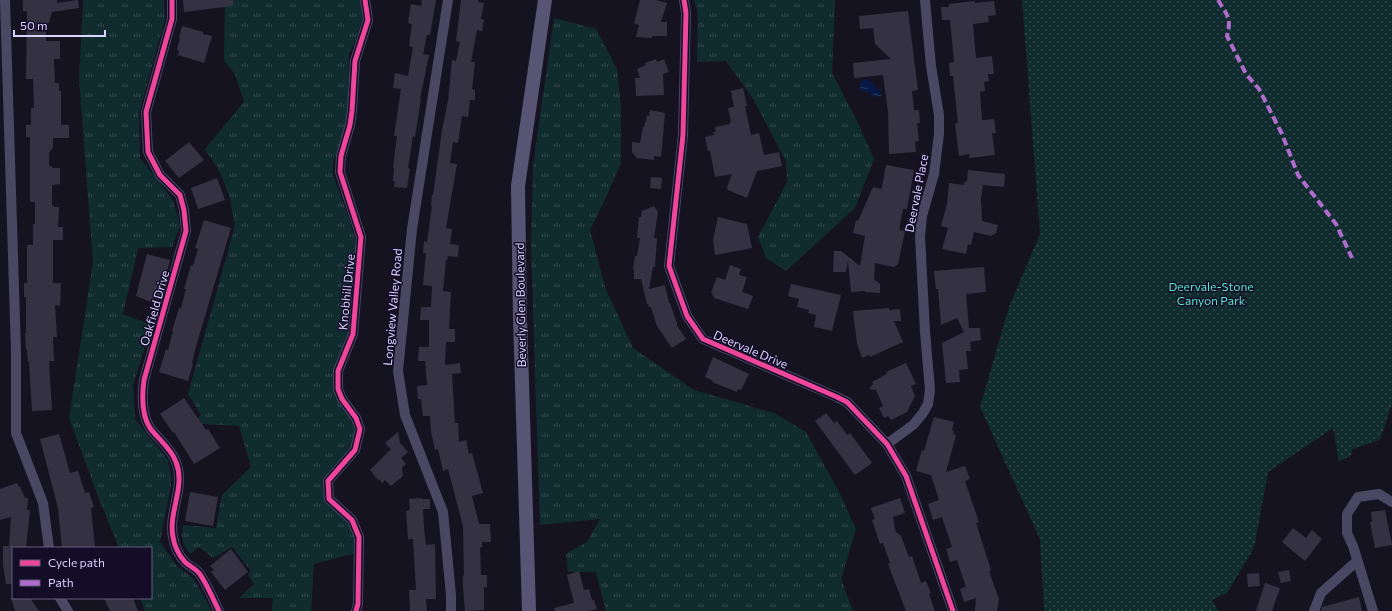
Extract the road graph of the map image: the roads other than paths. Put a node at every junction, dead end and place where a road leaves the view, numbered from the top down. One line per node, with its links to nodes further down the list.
1 (5, 0): 10 (street)
2 (172, 0): 14 (street, Oakfield Drive)
3 (364, 0): 15 (street, Knobhill Drive)
4 (448, 0): 16 (street, Longview Valley Road)
5 (545, 0): 17 (main road, Beverly Glen Boulevard)
6 (684, 0): 8 (street, Deervale Drive)
7 (925, 0): 8 (street, Deervale Place)
8 (886, 444): 18 (street, Deervale Drive)
9 (1392, 502): 11 (street)
10 (49, 547)
11 (1357, 561): 19 (street); 20 (street)
12 (61, 599): 13 (street)
13 (68, 611)
14 (219, 611)
15 (356, 611)
16 (451, 611)
17 (529, 611)
18 (953, 611)
19 (1314, 611)
20 (1373, 611)

